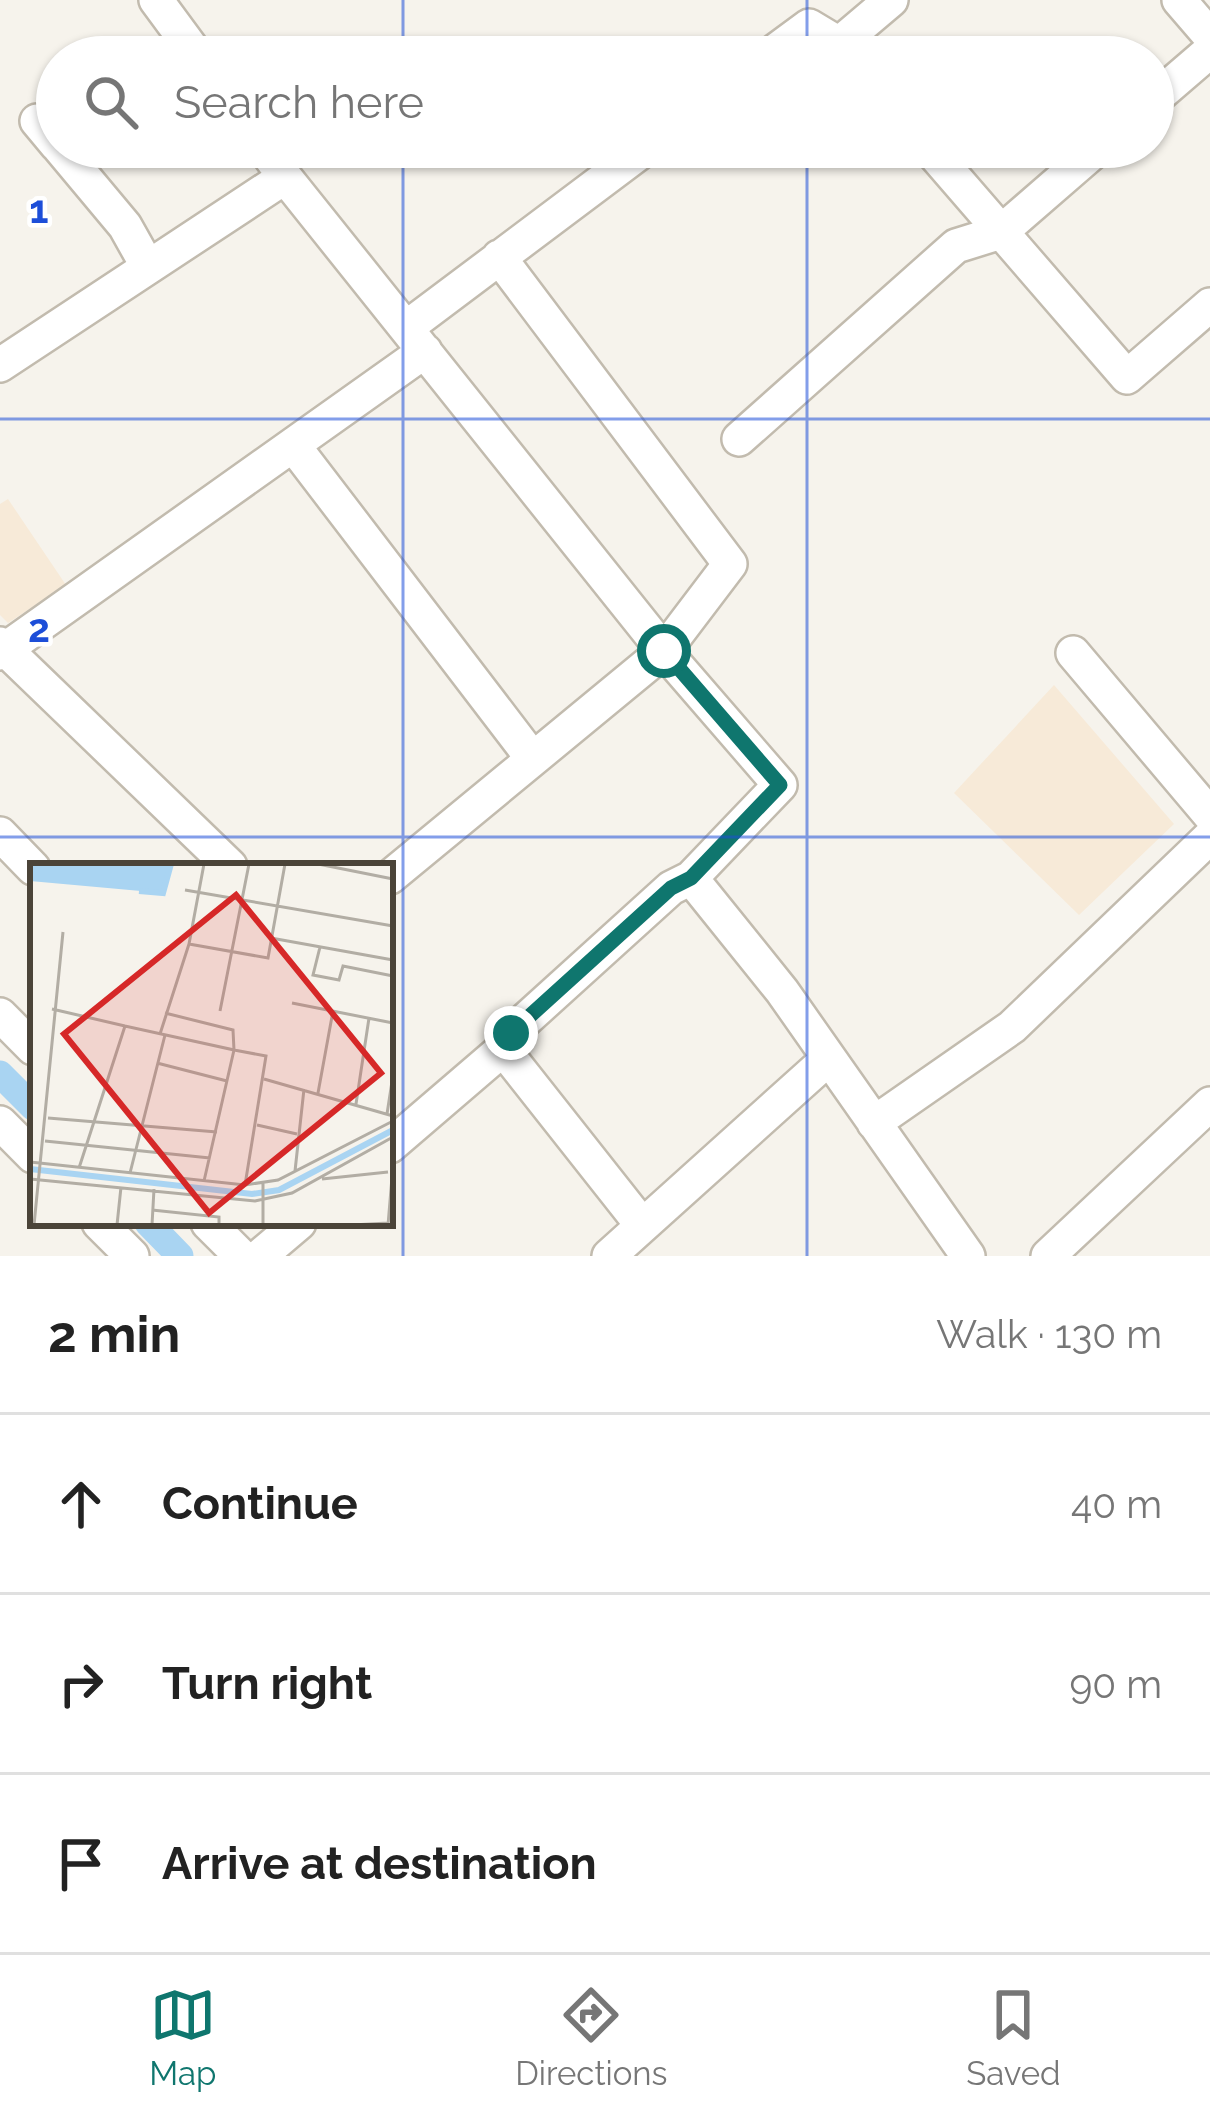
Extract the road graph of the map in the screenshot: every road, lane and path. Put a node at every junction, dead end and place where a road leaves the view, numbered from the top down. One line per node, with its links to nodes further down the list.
1 (156, 0): 4 (street)
2 (891, 0): 7 (street)
3 (1179, 0): 8 (street)
4 (183, 36)
5 (795, 36): 6 (street)
6 (823, 36)
7 (858, 36)
8 (1210, 36)
9 (1210, 51): 10 (street)
10 (1174, 82)
11 (76, 168): 19 (street)
12 (278, 168): 16 (street)
13 (619, 168): 18 (street)
14 (946, 168): 17 (street)
15 (1075, 168): 17 (street)
16 (285, 177): 19 (street); 21 (street)
17 (1001, 232): 20 (street); 23 (street)
18 (499, 257): 21 (street); 26 (street)
19 (148, 267): 22 (street)
20 (1210, 306)
21 (416, 339): 24 (street); 26 (street)
22 (0, 365)
23 (740, 439)
24 (293, 445): 25 (street); 28 (street)
25 (2, 649): 32 (street)
26 (664, 651): 28 (street); 35 (street)
27 (1073, 652): 29 (street)
28 (533, 759): 34 (street)
29 (1210, 815)
30 (0, 834): 33 (street)
31 (1210, 837): 42 (street)
32 (227, 863)
33 (30, 865)
34 (393, 875)
35 (691, 878): 38 (street); 39 (street)
36 (0, 1015): 37 (street)
37 (30, 1045)
38 (503, 1049): 43 (street); 45 (street)
39 (829, 1058): 42 (street); 45 (street)
40 (1210, 1104): 54 (street)
41 (0, 1123): 44 (street)
42 (874, 1123): 53 (street)
43 (393, 1143)
44 (30, 1153)
45 (642, 1225): 52 (street)
46 (102, 1226): 49 (street)
47 (211, 1226): 50 (street)
48 (295, 1226): 51 (street)
49 (132, 1256)
50 (241, 1256)
51 (260, 1256)
52 (609, 1256)
53 (968, 1256)
54 (1048, 1256)

